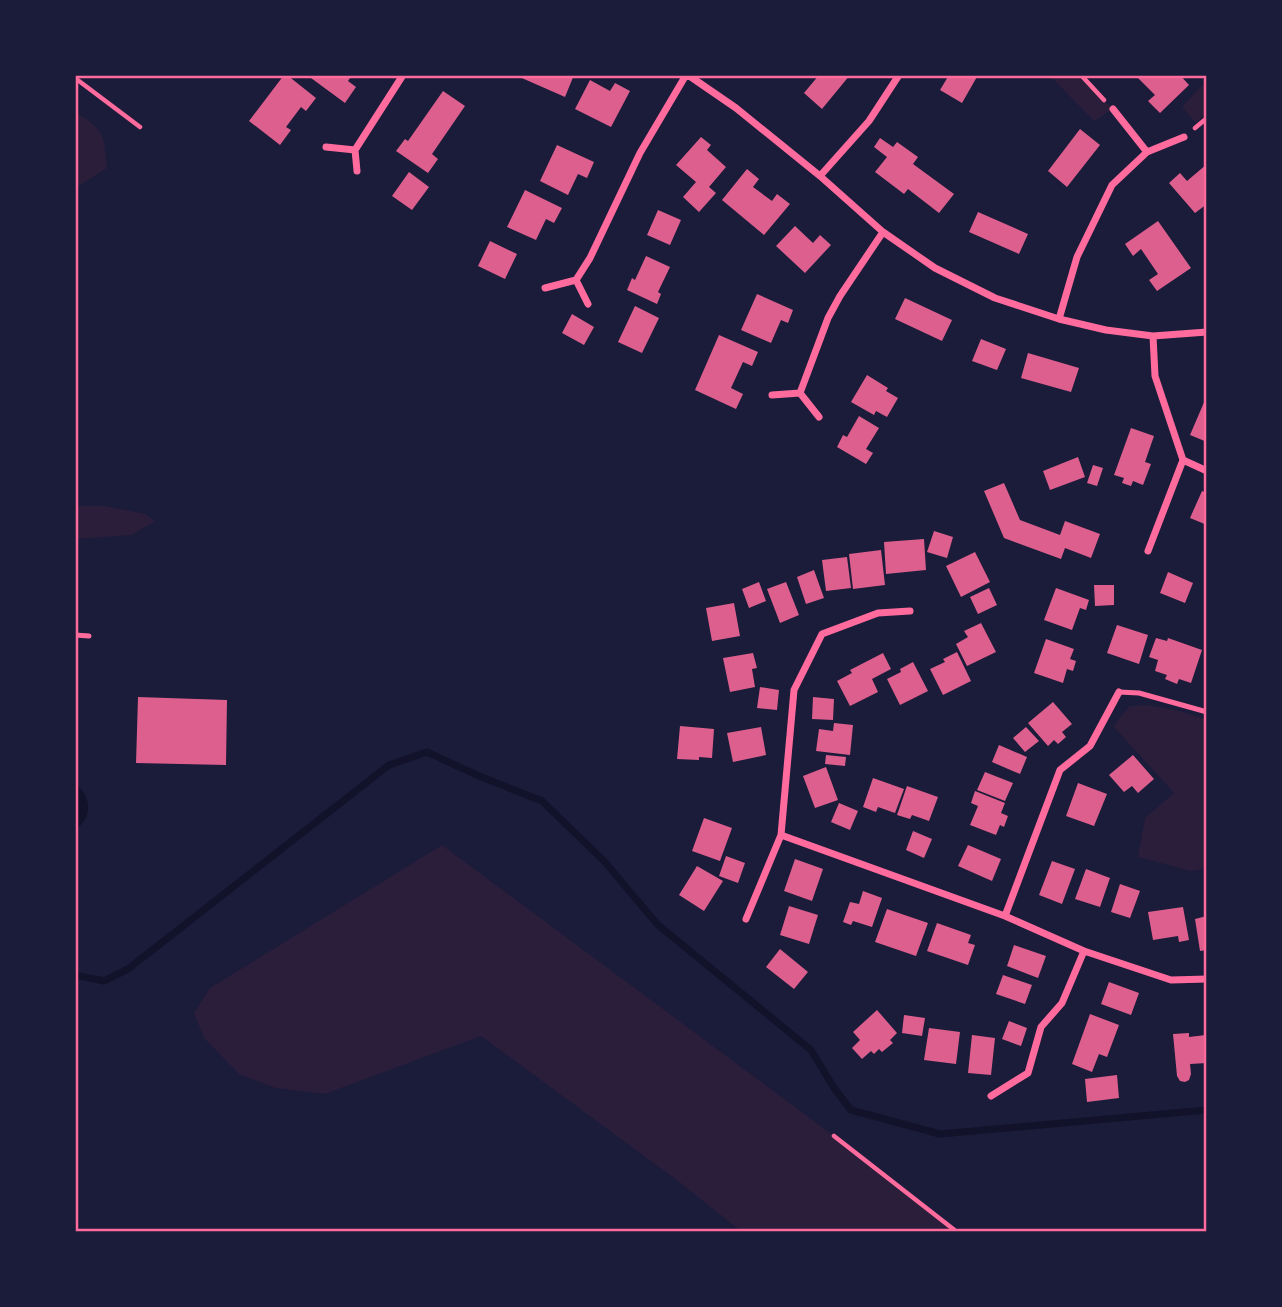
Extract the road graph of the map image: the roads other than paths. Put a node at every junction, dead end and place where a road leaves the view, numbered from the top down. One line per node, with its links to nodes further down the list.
1 (403, 75): 7 (street)
2 (687, 75): 10 (street); 12 (street)
3 (899, 75): 10 (street)
4 (1113, 109): 8 (street)
5 (1184, 137): 8 (street)
6 (326, 147): 7 (street)
7 (355, 150): 9 (street)
8 (1147, 152): 15 (street)
9 (357, 171)
10 (820, 176): 11 (street)
11 (883, 232): 15 (street); 18 (street)
12 (576, 280): 13 (street); 14 (street)
13 (545, 288)
14 (588, 304)
15 (1059, 319): 17 (street)
16 (1207, 332): 17 (street)
17 (1153, 336): 21 (street)
18 (800, 393): 19 (street); 20 (street)
19 (772, 395)
20 (818, 417)
21 (1183, 460): 22 (street); 23 (street)
22 (1207, 471)
23 (1149, 551)
24 (911, 611): 29 (street)
25 (75, 635): 26 (lane)
26 (89, 636)
27 (1119, 692): 28 (lane); 30 (street)
28 (1207, 712)
29 (781, 835): 30 (street); 31 (street)
30 (1005, 916): 32 (street)
31 (746, 919)
32 (1084, 951): 33 (street); 34 (street)
33 (1207, 979)
34 (991, 1096)

